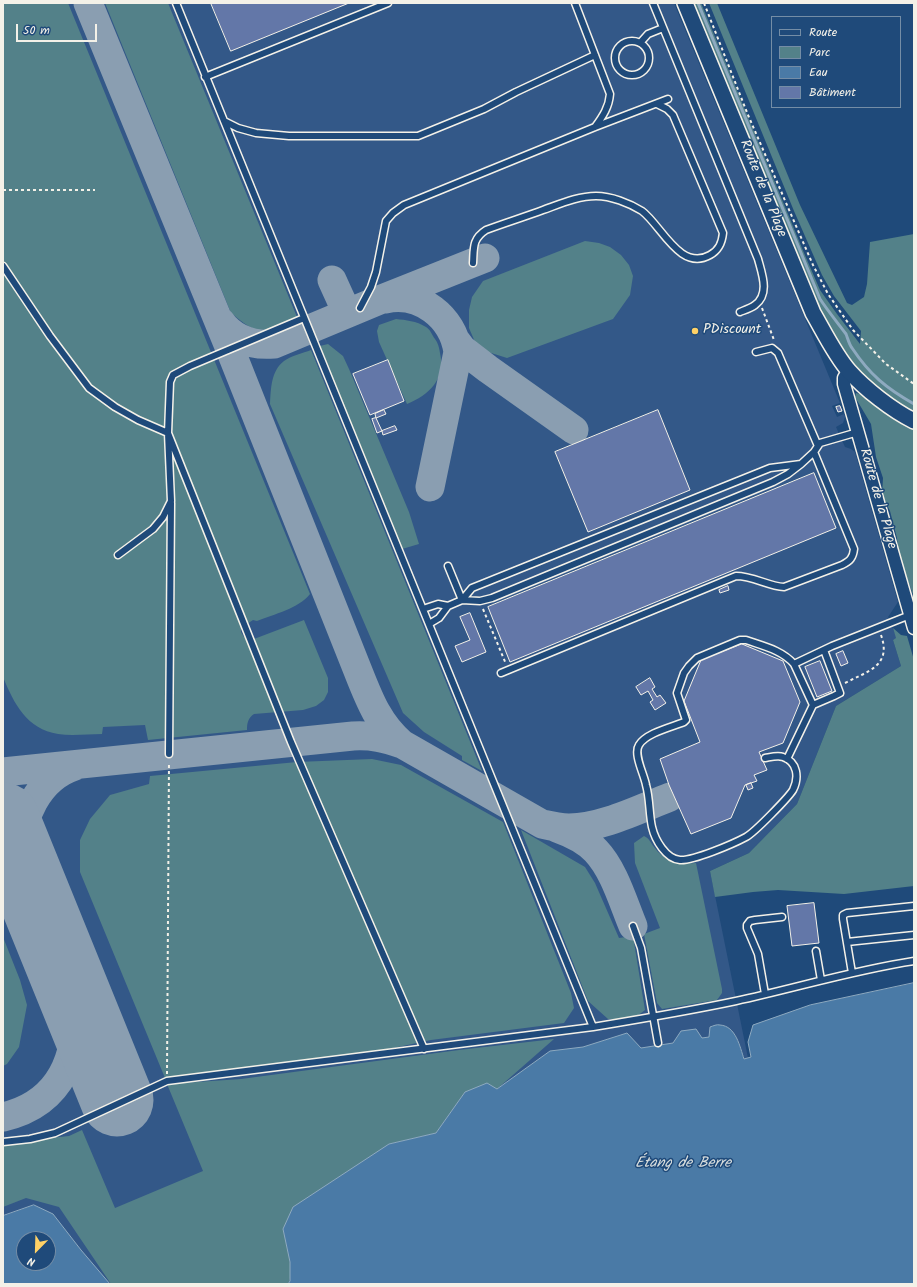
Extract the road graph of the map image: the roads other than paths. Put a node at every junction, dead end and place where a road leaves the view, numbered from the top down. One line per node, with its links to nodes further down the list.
1 (176, 3): 9 (lane)
2 (388, 3): 9 (lane)
3 (575, 3): 8 (lane)
4 (654, 3): 6 (lane)
5 (685, 3): 20 (street, Route de la Plage)
6 (663, 28): 7 (lane); 17 (lane)
7 (640, 43): 7 (lane)
8 (595, 55): 12 (lane); 13 (lane)
9 (205, 77): 12 (lane)
10 (668, 99): 11 (lane)
11 (658, 104): 13 (lane); 14 (lane)
12 (224, 121): 18 (lane)
13 (595, 127): 16 (lane)
14 (473, 263)
15 (3, 266): 23 (lane)
16 (360, 308)
17 (740, 312)
18 (304, 318): 23 (lane); 32 (lane)
19 (756, 352): 24 (lane)
20 (849, 370): 21 (street, Route de la Plage); 22 (street, Route de la Plage)
21 (914, 421)
22 (858, 432): 24 (lane); 33 (street, Route de la Plage)
23 (168, 433): 27 (lane); 56 (lane)
24 (818, 446): 25 (lane)
25 (814, 452): 26 (lane); 38 (lane)
26 (801, 464): 30 (lane); 30 (lane)
27 (171, 500): 28 (lane); 40 (lane)
28 (118, 555)
29 (448, 566): 30 (lane)
30 (462, 600): 31 (lane)
31 (448, 606): 32 (lane); 34 (lane)
32 (423, 609): 34 (lane)
33 (910, 615): 35 (street, Route de la Plage); 36 (lane)
34 (429, 624): 54 (lane)
35 (914, 628)
36 (824, 650): 37 (lane); 39 (lane)
37 (794, 664): 39 (lane); 42 (lane)
38 (501, 673)
39 (813, 705): 42 (lane)
40 (169, 754)
41 (766, 758): 42 (lane)
42 (787, 759)
43 (914, 906): 47 (lane)
44 (782, 917): 52 (lane)
45 (633, 926): 53 (lane)
46 (914, 935): 47 (lane)
47 (846, 942): 50 (lane)
48 (816, 951): 51 (lane)
49 (914, 961): 50 (lane)
50 (852, 973): 51 (lane)
51 (821, 980): 52 (lane)
52 (765, 994): 53 (lane)
53 (653, 1017): 54 (lane); 55 (lane)
54 (593, 1027): 56 (lane)
55 (658, 1043)
56 (424, 1049): 57 (lane)
57 (3, 1142)

